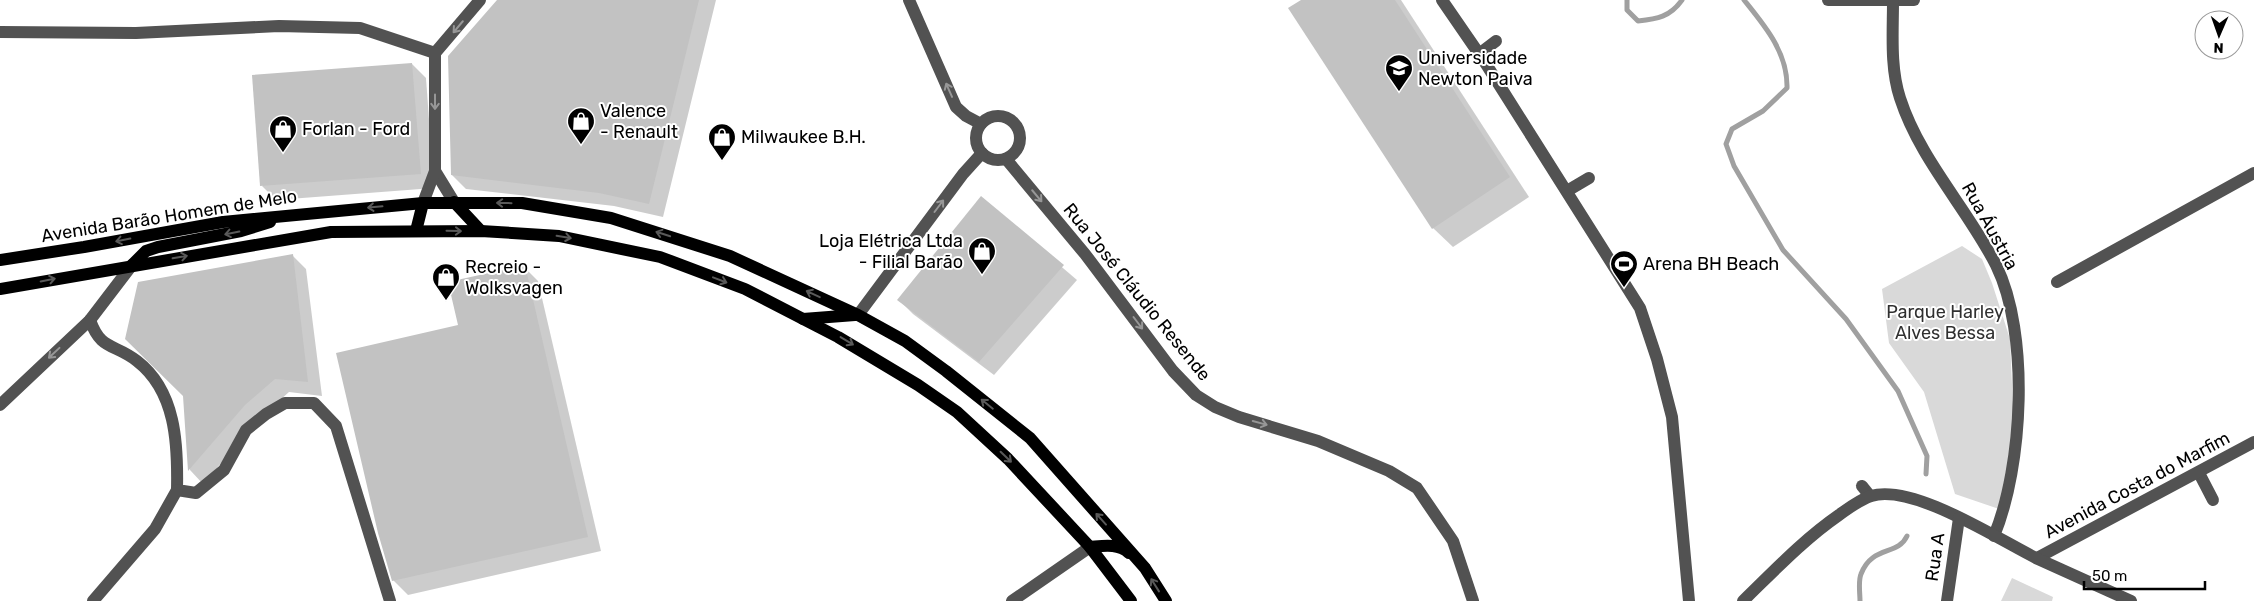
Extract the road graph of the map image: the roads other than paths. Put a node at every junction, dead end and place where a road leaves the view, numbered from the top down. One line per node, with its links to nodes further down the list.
1 (480, 0): 9 (street, one-way to 9)
2 (909, 0): 11 (street, one-way to 2)
3 (1442, 0): 10 (street)
4 (1828, 0): 6 (street)
5 (1914, 0): 6 (street)
6 (1893, 1): 38 (street, Rua Áustria)
7 (0, 32): 9 (street)
8 (1496, 41): 10 (street)
9 (435, 53): 14 (street, one-way to 14)
10 (1479, 54): 17 (street)
11 (981, 124): 12 (street); 13 (street)
12 (982, 153): 13 (street); 27 (street, one-way to 12)
13 (1006, 159): 47 (street, Rua José Cláudio Resende, one-way to 47)
14 (435, 171): 18 (street); 19 (street)
15 (2254, 173): 25 (street)
16 (1589, 178): 17 (street)
17 (1566, 191): 48 (street)
18 (423, 202): 19 (main road, Avenida Barão Homem de Melo); 20 (main road, Avenida Barão Homem de Melo, one-way to 20); 21 (main road)
19 (454, 202): 22 (main road); 27 (main road, Avenida Barão Homem de Melo, one-way to 19)
20 (296, 213): 23 (main road, Avenida Barão Homem de Melo, one-way to 23); 24 (main road, one-way to 24)
21 (416, 231): 22 (main road, one-way to 22); 24 (main road, one-way to 21)
22 (480, 231): 29 (main road, one-way to 29)
23 (0, 260)
24 (132, 265): 26 (main road, one-way to 24); 28 (street)
25 (2058, 282)
26 (0, 289)
27 (858, 315): 29 (main road); 41 (main road, Avenida Barão Homem de Melo, one-way to 27)
28 (90, 320): 30 (street, one-way to 30); 34 (street)
29 (803, 320): 39 (main road, one-way to 39)
30 (0, 404)
31 (2254, 442): 32 (street, Avenida Costa do Marfim)
32 (2199, 473): 36 (street); 40 (street, Avenida Costa do Marfim)
33 (1862, 486): 35 (street)
34 (177, 490): 42 (street); 43 (street)
35 (1870, 496): 37 (street); 49 (street)
36 (2213, 500)
37 (1959, 518): 38 (street); 50 (street, Rua A)
38 (1994, 536): 40 (street)
39 (1090, 547): 41 (main road); 44 (street); 45 (main road)
40 (2037, 558): 51 (street)
41 (1145, 568): 46 (main road, Avenida Barão Homem de Melo, one-way to 41)
42 (93, 601)
43 (390, 601)
44 (1012, 601)
45 (1132, 601)
46 (1166, 601)
47 (1473, 601)
48 (1689, 601)
49 (1743, 601)
50 (1947, 601)
51 (2131, 601)

